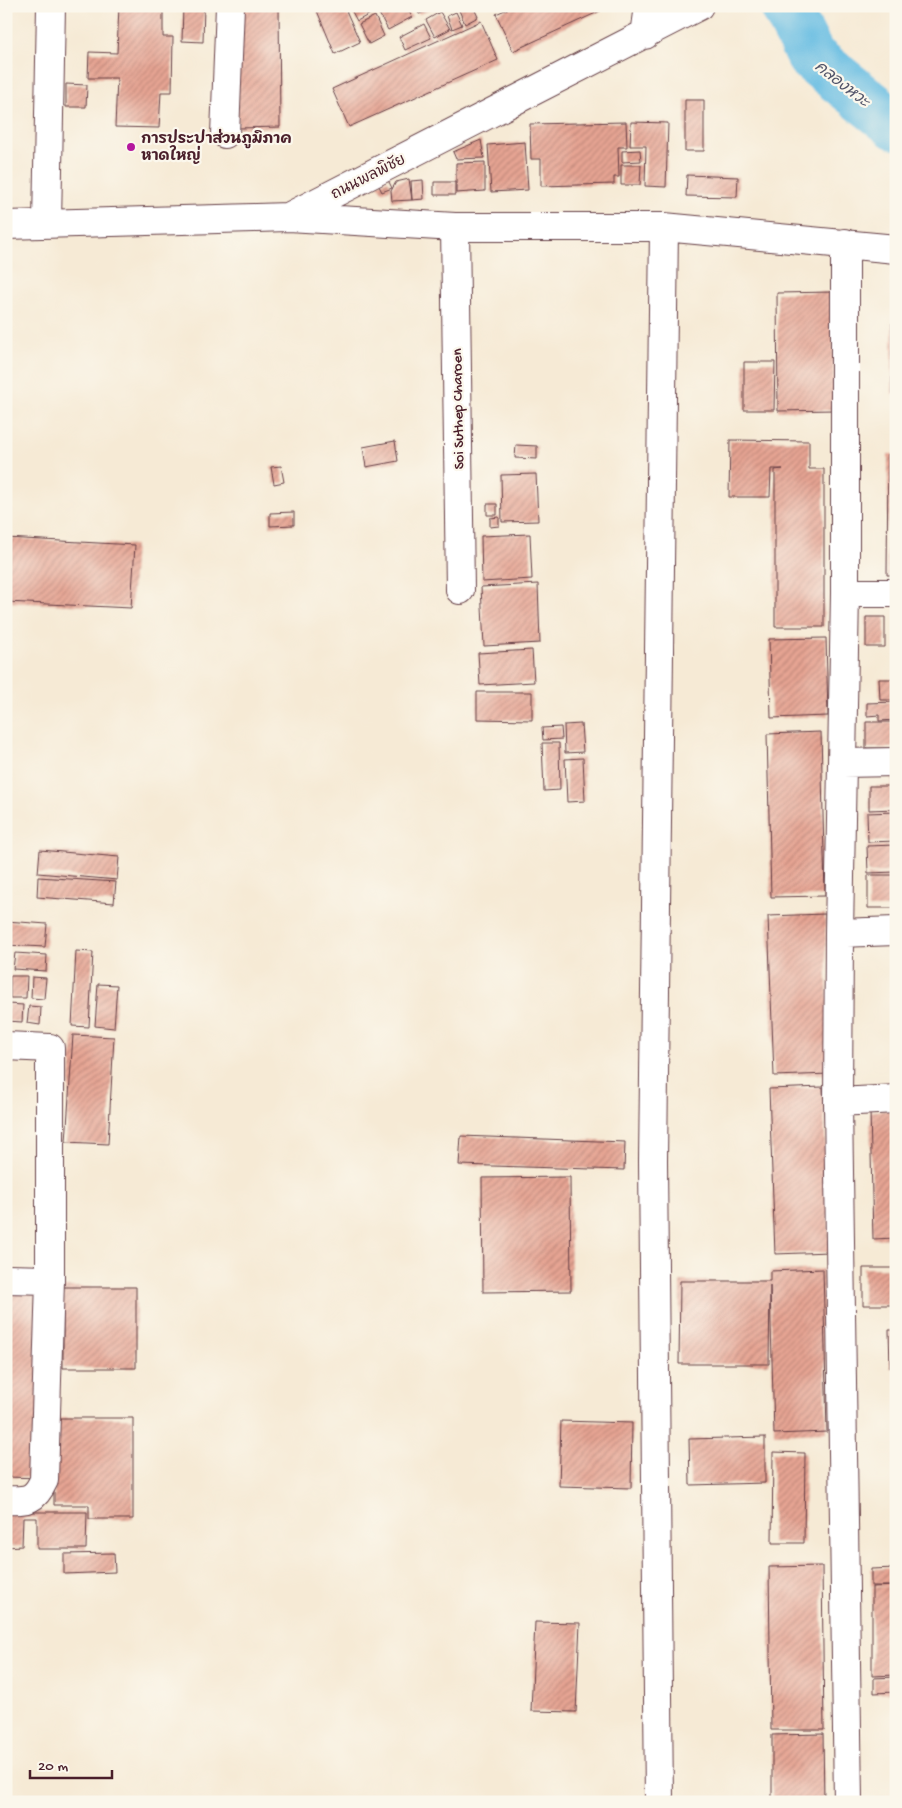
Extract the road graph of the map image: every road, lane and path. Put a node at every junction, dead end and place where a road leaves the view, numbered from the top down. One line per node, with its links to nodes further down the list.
1 (51, 6): 9 (street)
2 (230, 6): 6 (street)
3 (649, 6): 5 (street)
4 (699, 6): 5 (street, ถนนพลพิชัย)
5 (645, 35): 7 (street, ถนนพลพิชัย)
6 (225, 134)
7 (288, 217): 9 (street, ถนนพลพิชัย); 11 (street)
8 (6, 224): 9 (street, ถนนพลพิชัย)
9 (47, 224)
10 (664, 226): 11 (street); 12 (street); 27 (street)
11 (455, 227): 14 (street, Soi Suthep Charoen)
12 (845, 243): 13 (street); 15 (street)
13 (896, 249)
14 (460, 590)
15 (845, 593): 16 (street); 18 (street)
16 (896, 593)
17 (896, 762): 18 (street)
18 (843, 764): 20 (street)
19 (896, 931): 20 (street)
20 (839, 933): 23 (street)
21 (6, 1046): 25 (street)
22 (896, 1098): 23 (street)
23 (838, 1102): 28 (street)
24 (6, 1279): 25 (street)
25 (50, 1280): 26 (street)
26 (6, 1500)
27 (659, 1802)
28 (848, 1802)

